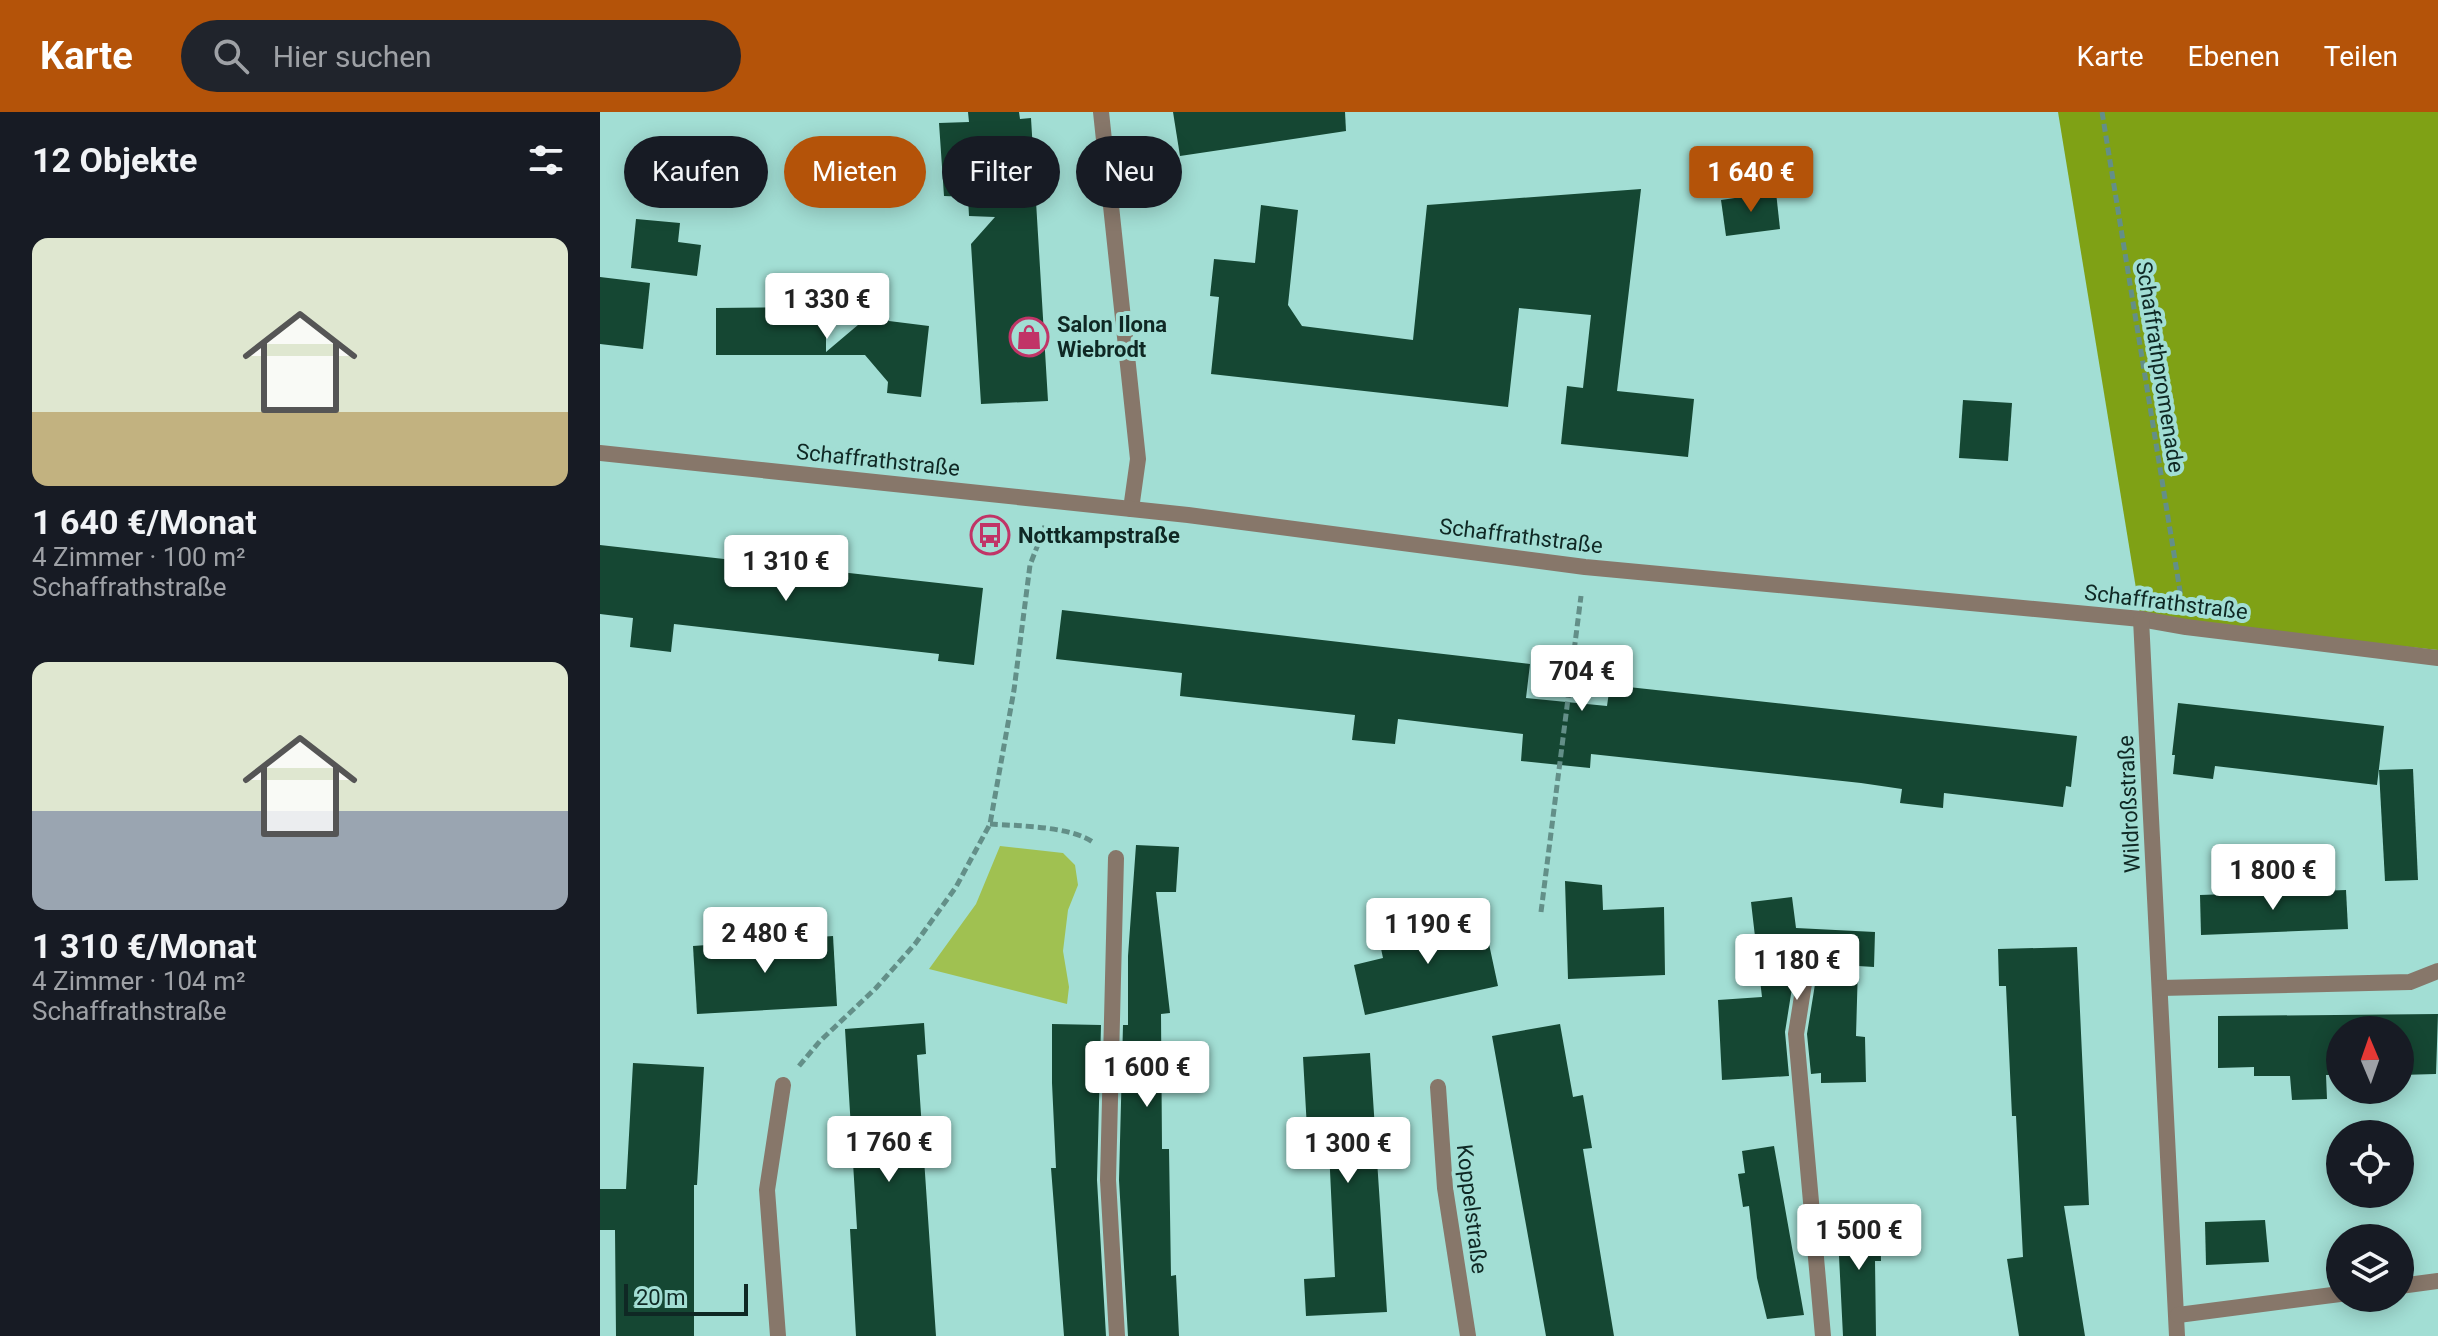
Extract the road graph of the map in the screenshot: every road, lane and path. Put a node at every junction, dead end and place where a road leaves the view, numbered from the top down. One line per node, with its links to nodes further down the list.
1 (1101, 112): 5 (street)
2 (2102, 112): 8 (path, Schaffrathpromenade)
3 (600, 453): 4 (street, Schaffrathstraße)
4 (1055, 501): 5 (street, Schaffrathstraße); 10 (path)
5 (1131, 509): 6 (street, Schaffrathstraße)
6 (1585, 567): 7 (street, Schaffrathstraße); 12 (path)
7 (2141, 619): 8 (street, Schaffrathstraße); 15 (street, Wildroßstraße)
8 (2186, 627): 9 (street, Schaffrathstraße)
9 (2438, 658)
10 (990, 824): 11 (path); 16 (path)
11 (1110, 854): 23 (street)
12 (1541, 912)
13 (1810, 946): 25 (street)
14 (2438, 971): 15 (street)
15 (2161, 988): 21 (street, Wildroßstraße)
16 (783, 1085): 22 (street)
17 (1438, 1087): 24 (street, Koppelstraße)
18 (2438, 1281): 19 (street)
19 (2414, 1284)
20 (2326, 1296): 21 (street)
21 (2178, 1315): 26 (street, Wildroßstraße)
22 (778, 1336)
23 (1117, 1336)
24 (1468, 1336)
25 (1823, 1336)
26 (2177, 1336)

